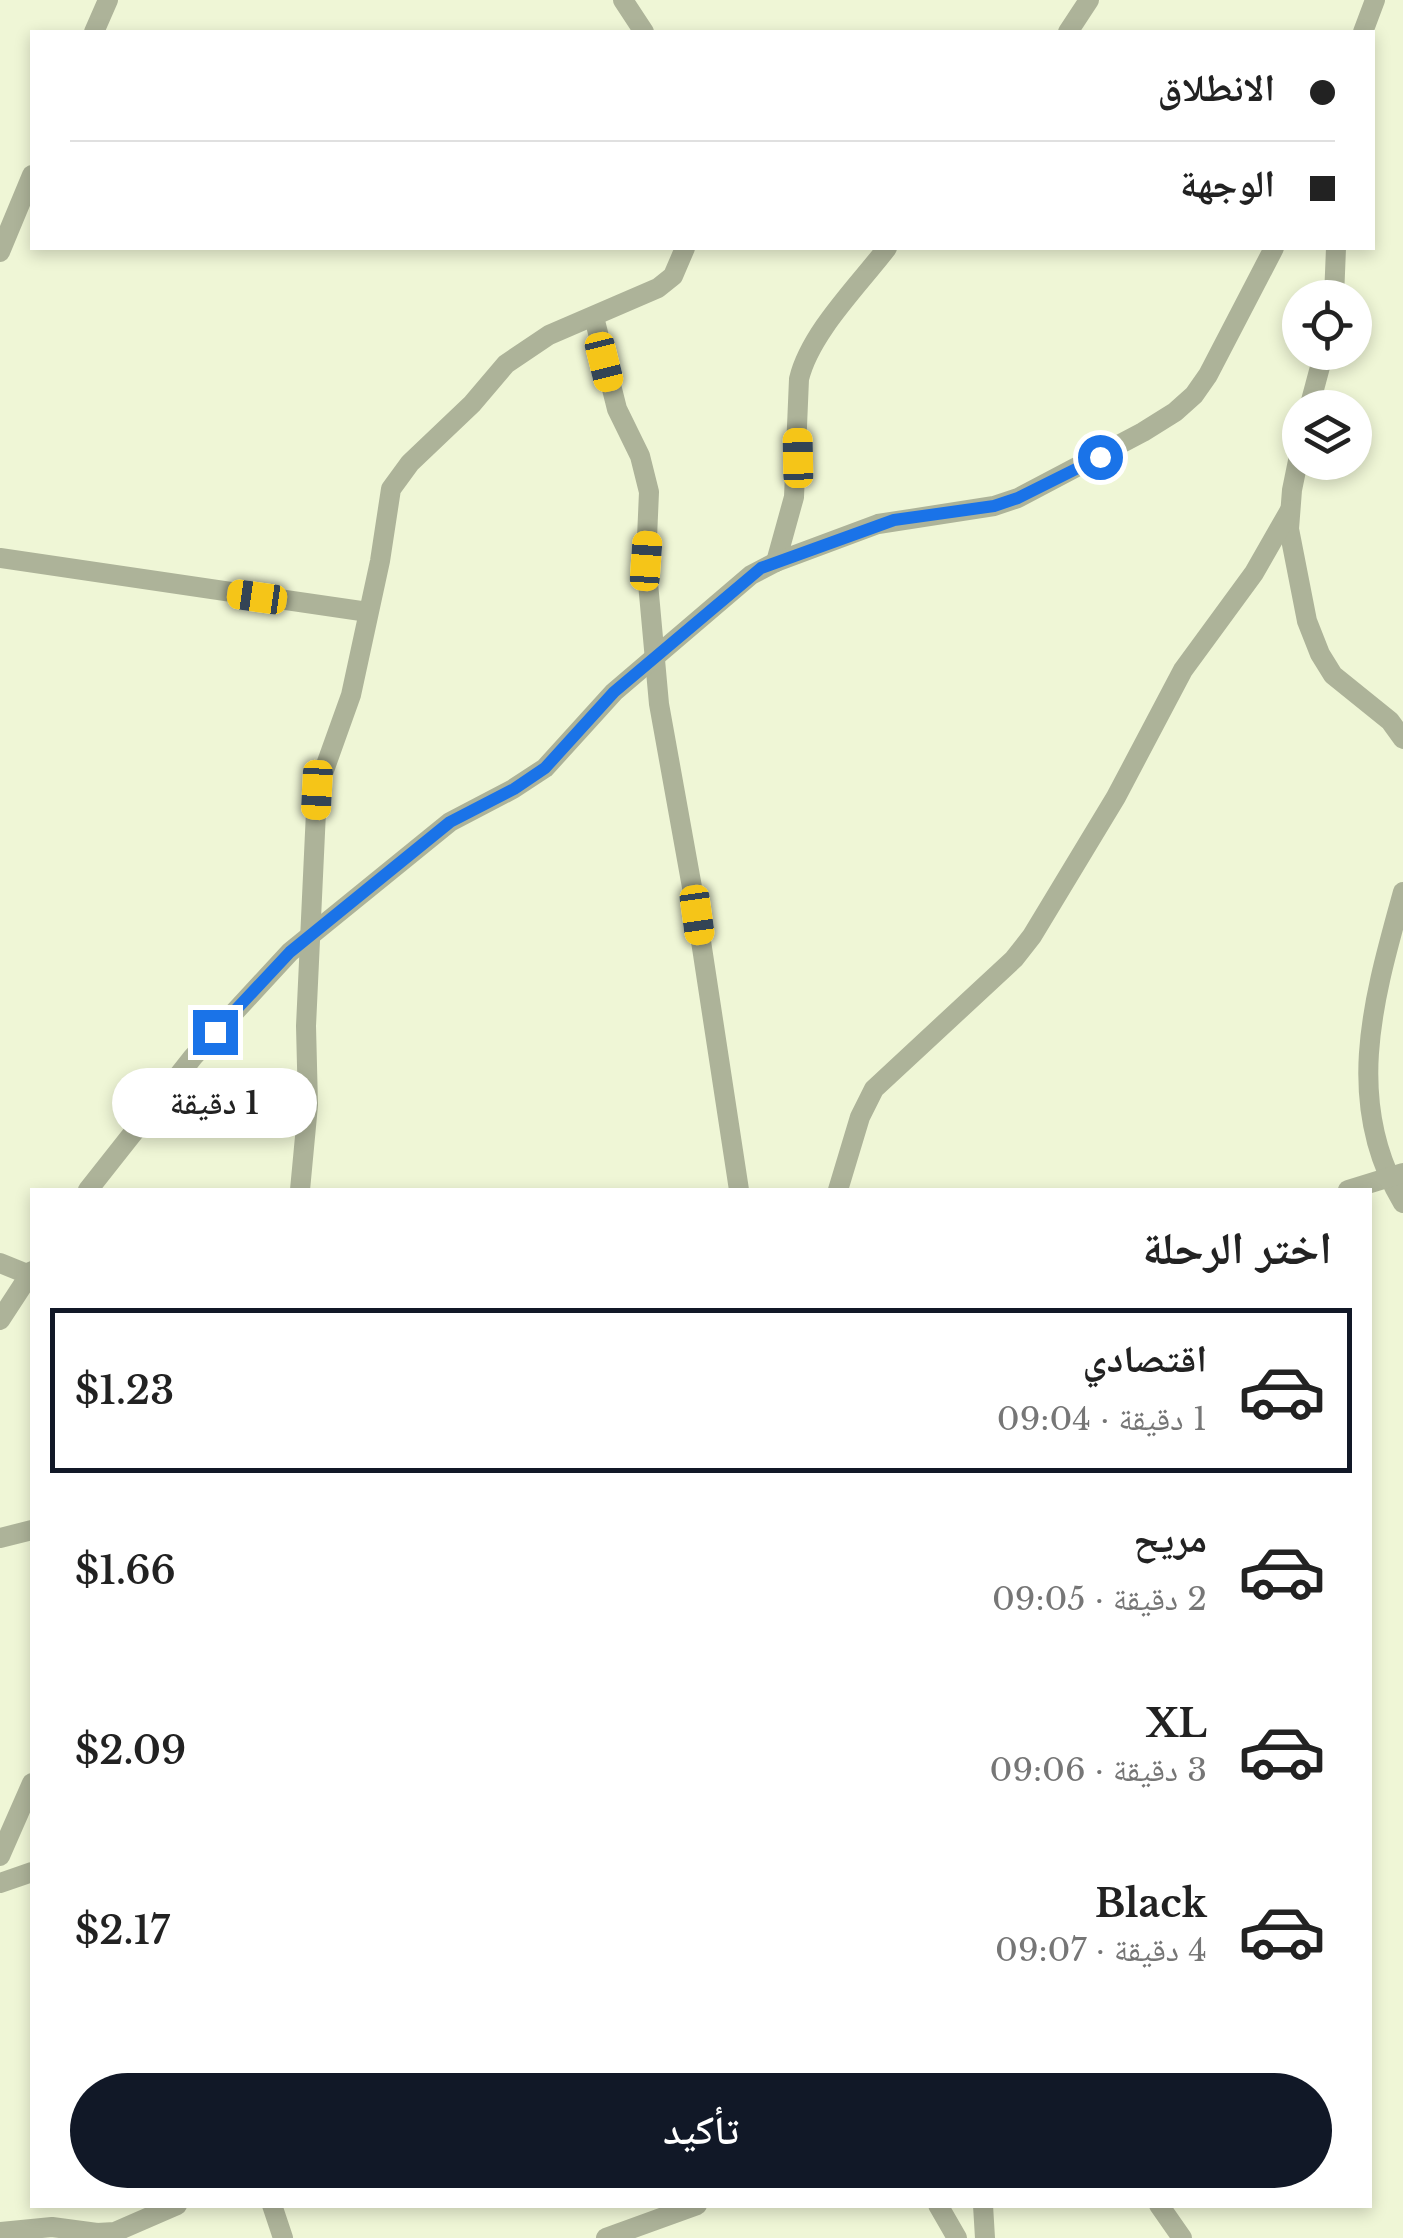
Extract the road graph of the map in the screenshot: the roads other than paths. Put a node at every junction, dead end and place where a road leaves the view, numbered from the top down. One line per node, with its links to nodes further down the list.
1 (108, 0): 5 (street)
2 (623, 0): 6 (street)
3 (1089, 0): 7 (street)
4 (1374, 0): 8 (street)
5 (95, 30)
6 (643, 30)
7 (1069, 30)
8 (1364, 30)
9 (30, 180): 14 (street)
10 (683, 250): 16 (street)
11 (885, 250): 20 (street)
12 (1273, 250): 20 (street)
13 (1336, 250): 15 (street)
14 (0, 252)
15 (1335, 280)
16 (594, 317): 21 (street); 22 (street)
17 (1295, 480): 18 (street)
18 (1290, 510): 23 (street); 30 (street)
19 (0, 558): 21 (street)
20 (776, 562): 22 (street)
21 (368, 612): 25 (street)
22 (655, 658): 25 (street); 29 (street)
23 (1403, 739)
24 (1403, 892): 26 (street)
25 (310, 936): 27 (street); 28 (street)
26 (1395, 1175): 31 (street); 32 (street)
27 (90, 1188)
28 (300, 1188)
29 (738, 1188)
30 (839, 1188)
31 (1354, 1188)
32 (1403, 1202)
33 (0, 1262): 34 (street)
34 (30, 1273)
35 (30, 1277): 36 (street)
36 (0, 1320)
37 (30, 1530): 38 (street)
38 (0, 1538)
39 (30, 1788): 40 (street)
40 (0, 1856)
41 (30, 1873): 42 (street)
42 (0, 1883)
43 (170, 2208): 49 (street)
44 (273, 2208): 50 (street)
45 (689, 2208): 51 (street)
46 (940, 2208): 52 (street)
47 (982, 2208): 53 (street)
48 (1161, 2208): 54 (street)
49 (0, 2232)
50 (283, 2238)
51 (606, 2238)
52 (957, 2238)
53 (985, 2238)
54 (1182, 2238)

